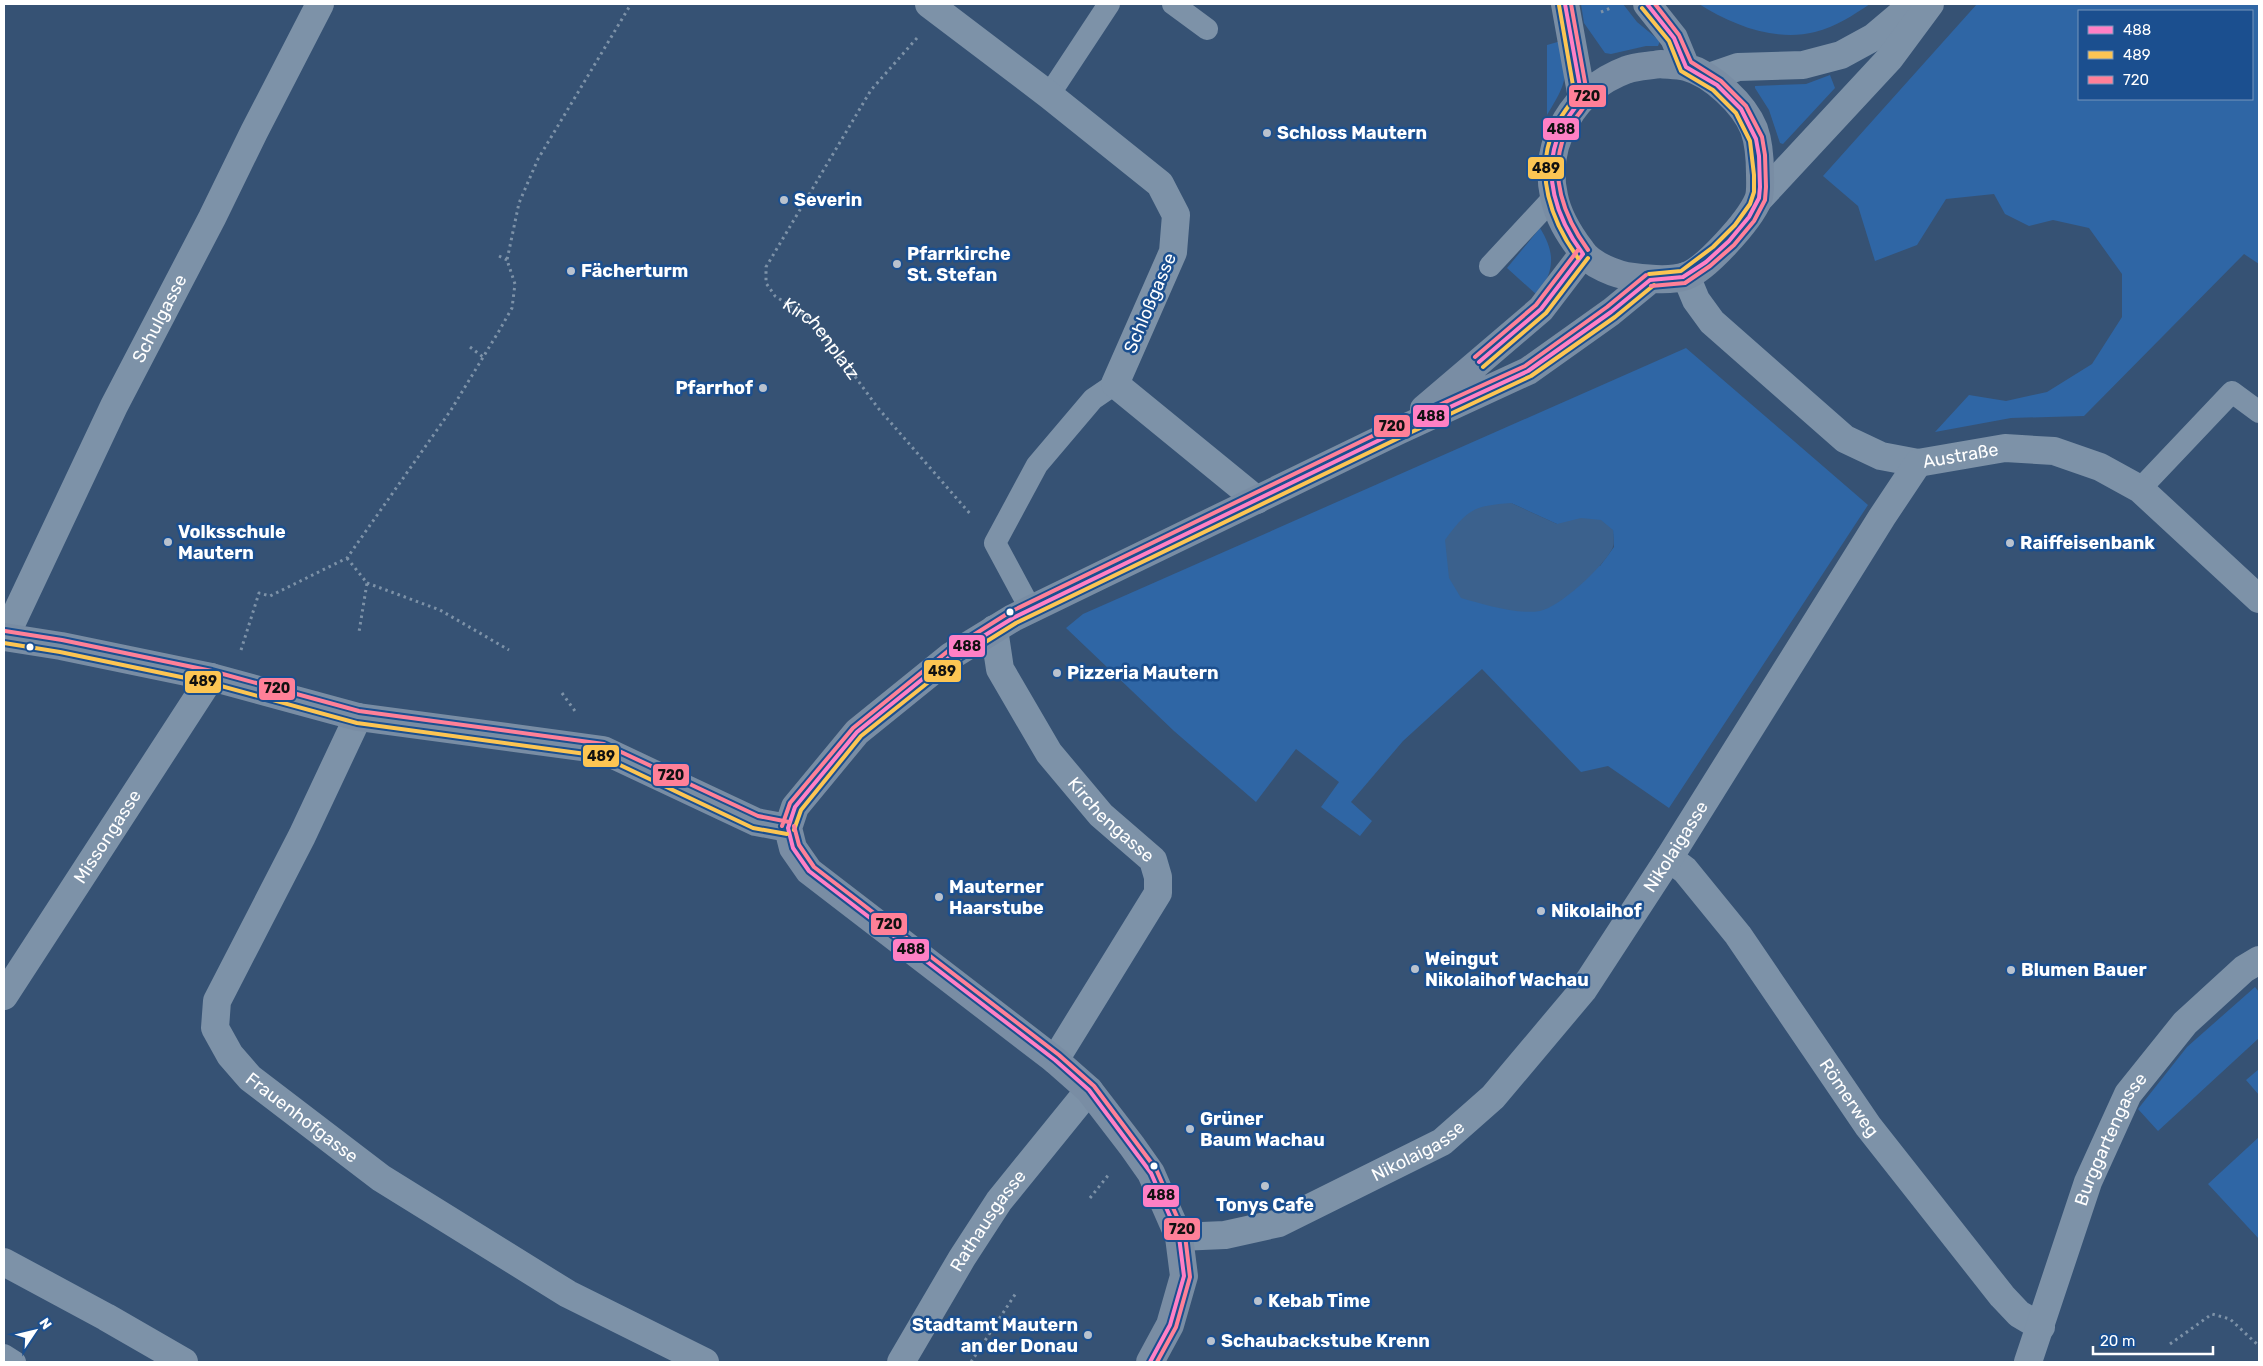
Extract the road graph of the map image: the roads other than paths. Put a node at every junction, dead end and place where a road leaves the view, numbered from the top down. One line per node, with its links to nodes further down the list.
1 (320, 4): 28 (street, Schulgasse)
2 (1109, 4): 11 (lane)
3 (1173, 4): 9 (lane)
4 (1565, 4): 12 (main road)
5 (1647, 4): 10 (main road)
6 (1913, 4): 10 (street)
7 (1930, 4): 14 (street)
8 (935, 9): 11 (street, Schloßgasse)
9 (1207, 28)
10 (1697, 72): 12 (main road); 14 (main road)
11 (1050, 95): 19 (street, Schloßgasse)
12 (1582, 98): 13 (main road)
13 (1554, 197): 15 (main road); 16 (lane)
14 (1759, 199): 17 (main road)
15 (1583, 254): 18 (main road); 21 (main road)
16 (1490, 266)
17 (1686, 276): 18 (main road); 22 (street, Austraße)
18 (1650, 280): 21 (main road)
19 (1115, 384): 24 (street); 26 (lane)
20 (2259, 412): 23 (lane)
21 (1398, 431): 24 (main road)
22 (1918, 463): 23 (street, Austraße); 32 (street, Nikolaigasse)
23 (2140, 489): 25 (street, Austraße)
24 (1257, 500): 26 (main road)
25 (2259, 599)
26 (1030, 610): 27 (main road)
27 (994, 629): 31 (main road); 35 (street, Kirchengasse)
28 (4, 637): 29 (main road)
29 (211, 677): 30 (main road); 34 (street, Missongasse)
30 (358, 717): 31 (main road); 43 (street, Frauenhofgasse)
31 (788, 828): 35 (main road)
32 (1669, 858): 37 (street, Nikolaigasse); 39 (street, Römerweg)
33 (2259, 960): 39 (street, Burggartengasse)
34 (4, 996)
35 (1055, 1060): 36 (main road)
36 (1090, 1090): 37 (main road); 44 (street, Rathausgasse)
37 (1179, 1237): 45 (main road)
38 (4, 1262): 42 (street)
39 (2042, 1327): 46 (street, Burggartengasse)
40 (4, 1356): 41 (lane)
41 (15, 1362)
42 (184, 1362)
43 (706, 1362)
44 (901, 1362)
45 (1150, 1362)
46 (2028, 1362)

